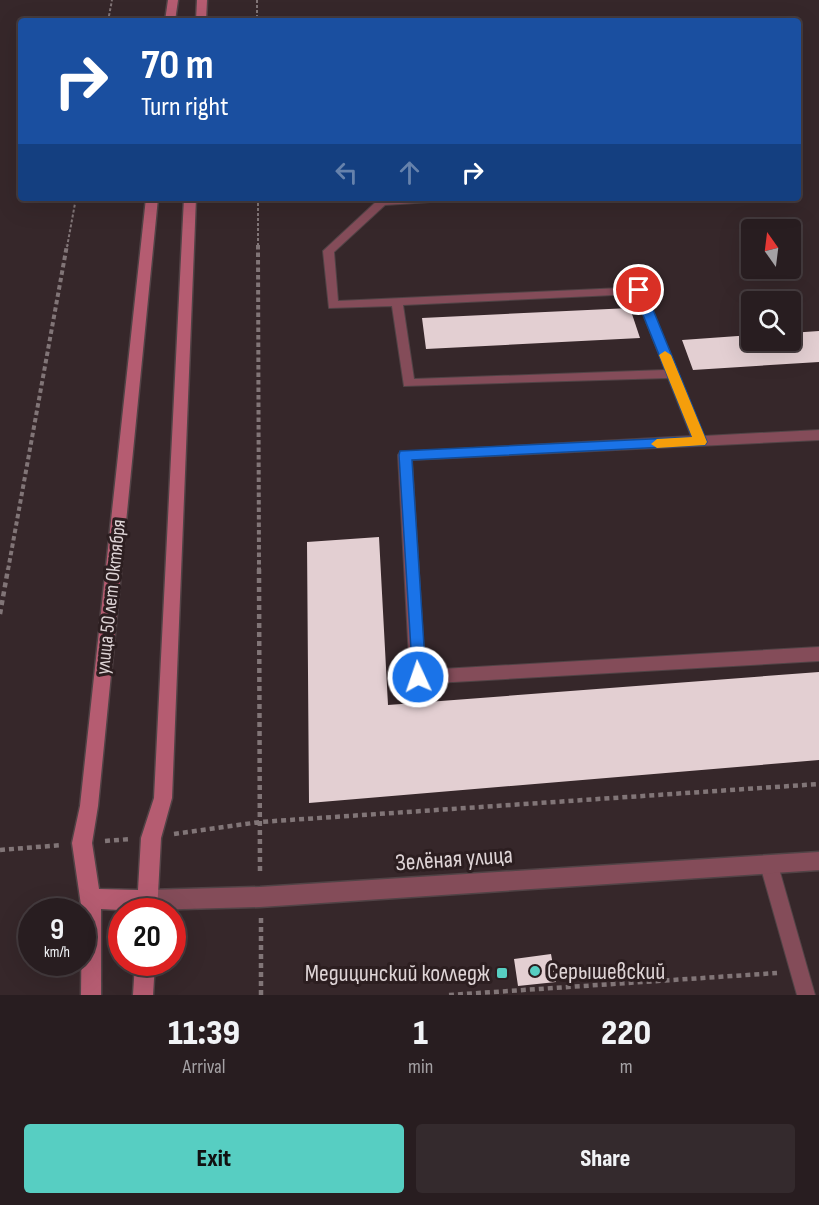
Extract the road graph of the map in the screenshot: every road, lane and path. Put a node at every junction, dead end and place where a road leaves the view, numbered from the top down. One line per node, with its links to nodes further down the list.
1 (112, 0): 5 (path)
2 (172, 0): 6 (main road)
3 (202, 0): 7 (main road)
4 (257, 0): 8 (path)
5 (109, 18)
6 (170, 18)
7 (201, 18)
8 (257, 18)
9 (75, 201): 18 (path)
10 (152, 201): 23 (main road, улица 50 лет Октября)
11 (190, 201): 22 (main road)
12 (258, 201): 21 (path)
13 (398, 201): 14 (lane)
14 (398, 302): 15 (lane); 15 (lane)
15 (673, 374): 17 (lane)
16 (819, 435): 17 (lane)
17 (700, 442): 19 (lane)
18 (0, 614)
19 (819, 654)
20 (819, 784): 21 (path)
21 (260, 822): 22 (path); 27 (path)
22 (151, 837): 23 (path); 29 (main road)
23 (82, 843): 24 (path); 28 (main road, улица 50 лет Октября)
24 (0, 850)
25 (819, 861): 26 (street, Зелёная улица)
26 (769, 865): 27 (street, Зелёная улица); 31 (lane)
27 (260, 897): 30 (street, Зелёная улица); 36 (path)
28 (91, 898)
29 (147, 898)
30 (186, 903)
31 (799, 971): 37 (path); 38 (lane)
32 (91, 976): 34 (main road, улица 50 лет Октября)
33 (144, 976): 35 (main road)
34 (91, 995)
35 (143, 995)
36 (261, 995)
37 (449, 995)
38 (806, 995)

